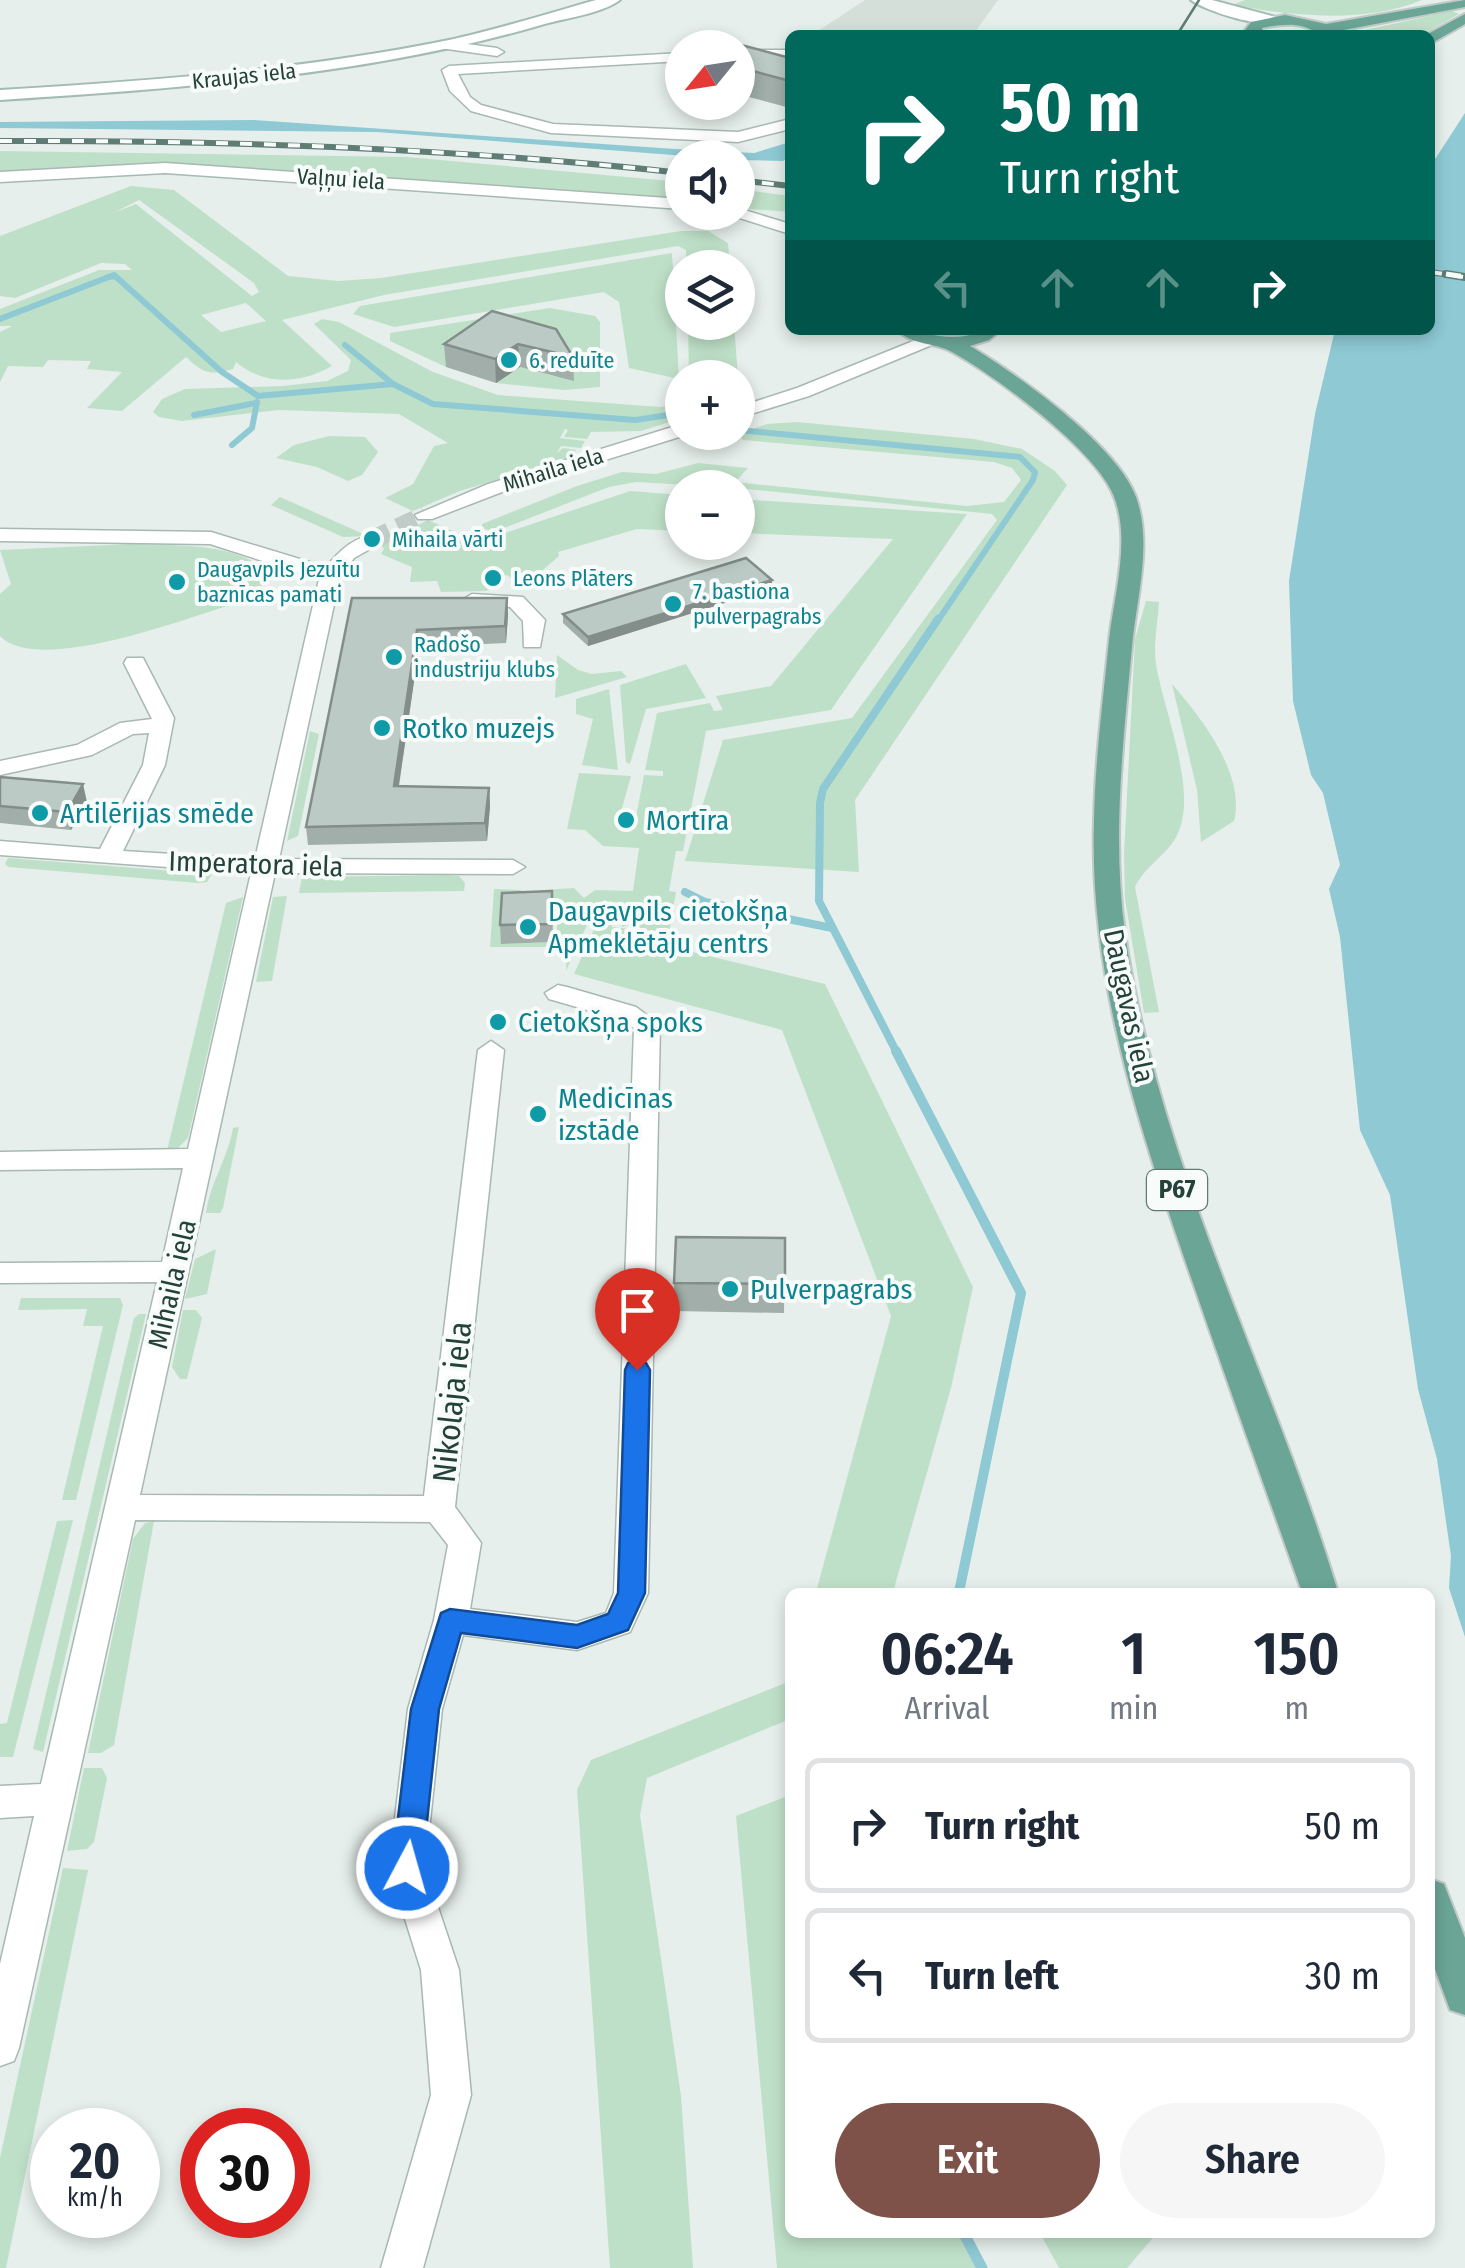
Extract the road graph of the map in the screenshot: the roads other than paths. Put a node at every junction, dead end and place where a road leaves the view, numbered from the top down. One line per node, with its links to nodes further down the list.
1 (613, 0): 7 (street, Kraujas iela)
2 (1183, 0): 8 (street)
3 (1198, 0): 6 (street)
4 (1465, 3): 11 (main road)
5 (1465, 18): 13 (main road)
6 (1276, 20): 9 (main road); 10 (main road)
7 (506, 30): 12 (street, Kraujas iela); 18 (street)
8 (1253, 30)
9 (1257, 30)
10 (1322, 30)
11 (1336, 30)
12 (486, 35): 14 (street, Kraujas iela); 18 (street)
13 (1435, 36)
14 (445, 45): 18 (street); 19 (street, Kraujas iela)
15 (755, 54): 16 (street)
16 (785, 54)
17 (665, 57): 18 (street)
18 (506, 60): 20 (street)
19 (0, 96)
20 (785, 125)
21 (0, 177): 22 (street, Vaļņu iela)
22 (665, 203)
23 (755, 218): 25 (street)
24 (755, 221): 26 (street)
25 (785, 227)
26 (785, 236)
27 (899, 335): 32 (street)
28 (921, 335): 31 (main road, P67)
29 (978, 335): 31 (main road, P67)
30 (986, 335): 34 (main road, Daugavas iela / P67)
31 (938, 341): 32 (street); 34 (main road, Daugavas iela / P67)
32 (820, 384): 33 (street)
33 (755, 408)
34 (1056, 420): 59 (main road, Daugavas iela / P67)
35 (665, 435): 36 (street, Mihaila iela)
36 (425, 515)
37 (0, 535): 39 (street)
38 (372, 540): 39 (street)
39 (330, 576): 40 (street, Mihaila iela)
40 (326, 600): 41 (street); 50 (street, Mihaila iela)
41 (354, 600)
42 (444, 600): 43 (street)
43 (532, 642)
44 (135, 663): 45 (street)
45 (162, 725): 46 (street); 48 (street)
46 (0, 768)
47 (0, 848): 48 (street, Imperatora iela)
48 (108, 857): 50 (street, Imperatora iela)
49 (512, 867): 50 (street, Imperatora iela)
50 (264, 868): 53 (street, Mihaila iela)
51 (558, 993): 60 (street)
52 (491, 1050): 58 (street, Nikolaja iela)
53 (202, 1158): 54 (street); 55 (street, Mihaila iela)
54 (0, 1161)
55 (174, 1272): 56 (street); 57 (street, Mihaila iela)
56 (0, 1273)
57 (121, 1507): 58 (street); 61 (street, Mihaila iela)
58 (439, 1510): 60 (street, Nikolaja iela)
59 (1319, 1588)
60 (450, 1620): 66 (street, Nikolaja iela)
61 (56, 1799): 62 (street); 65 (street, Mihaila iela)
62 (0, 1802)
63 (1435, 1911): 64 (main road)
64 (1465, 1996)
65 (0, 2048)
66 (402, 2268)

